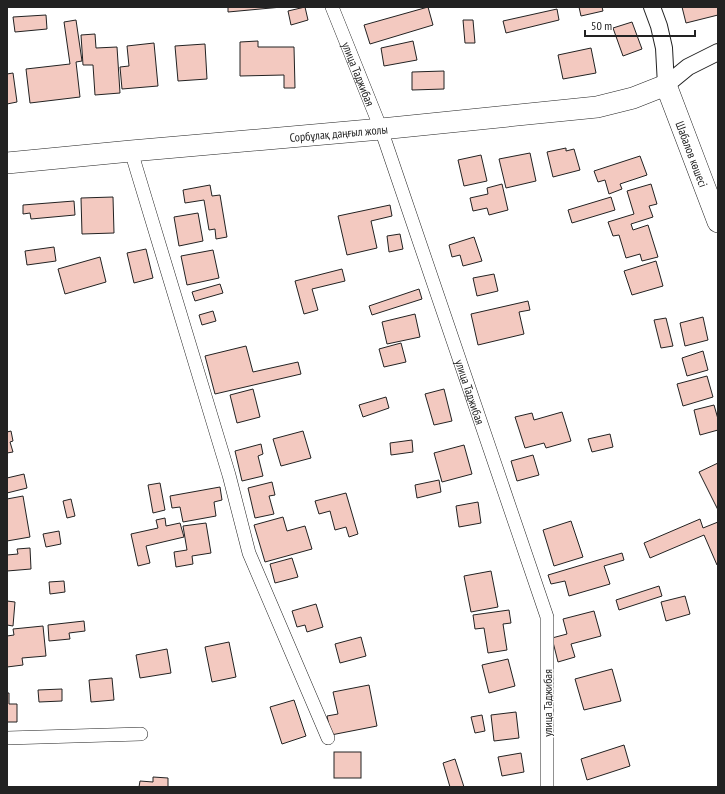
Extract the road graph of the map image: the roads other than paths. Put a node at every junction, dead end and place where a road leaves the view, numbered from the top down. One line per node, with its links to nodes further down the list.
1 (332, 7): 5 (street, улица Таджибая)
2 (652, 7): 4 (street)
3 (718, 52): 4 (street)
4 (666, 85): 5 (main road, Сорбұлақ даңғыл жолы); 8 (main road, Шабалов көшесі)
5 (381, 129): 6 (main road, Сорбұлақ даңғыл жолы); 12 (street, улица Таджибая)
6 (131, 151): 7 (main road, Сорбұлақ даңғыл жолы); 11 (street)
7 (7, 163)
8 (718, 222)
9 (141, 734): 10 (street)
10 (7, 738)
11 (328, 738)
12 (547, 787)

